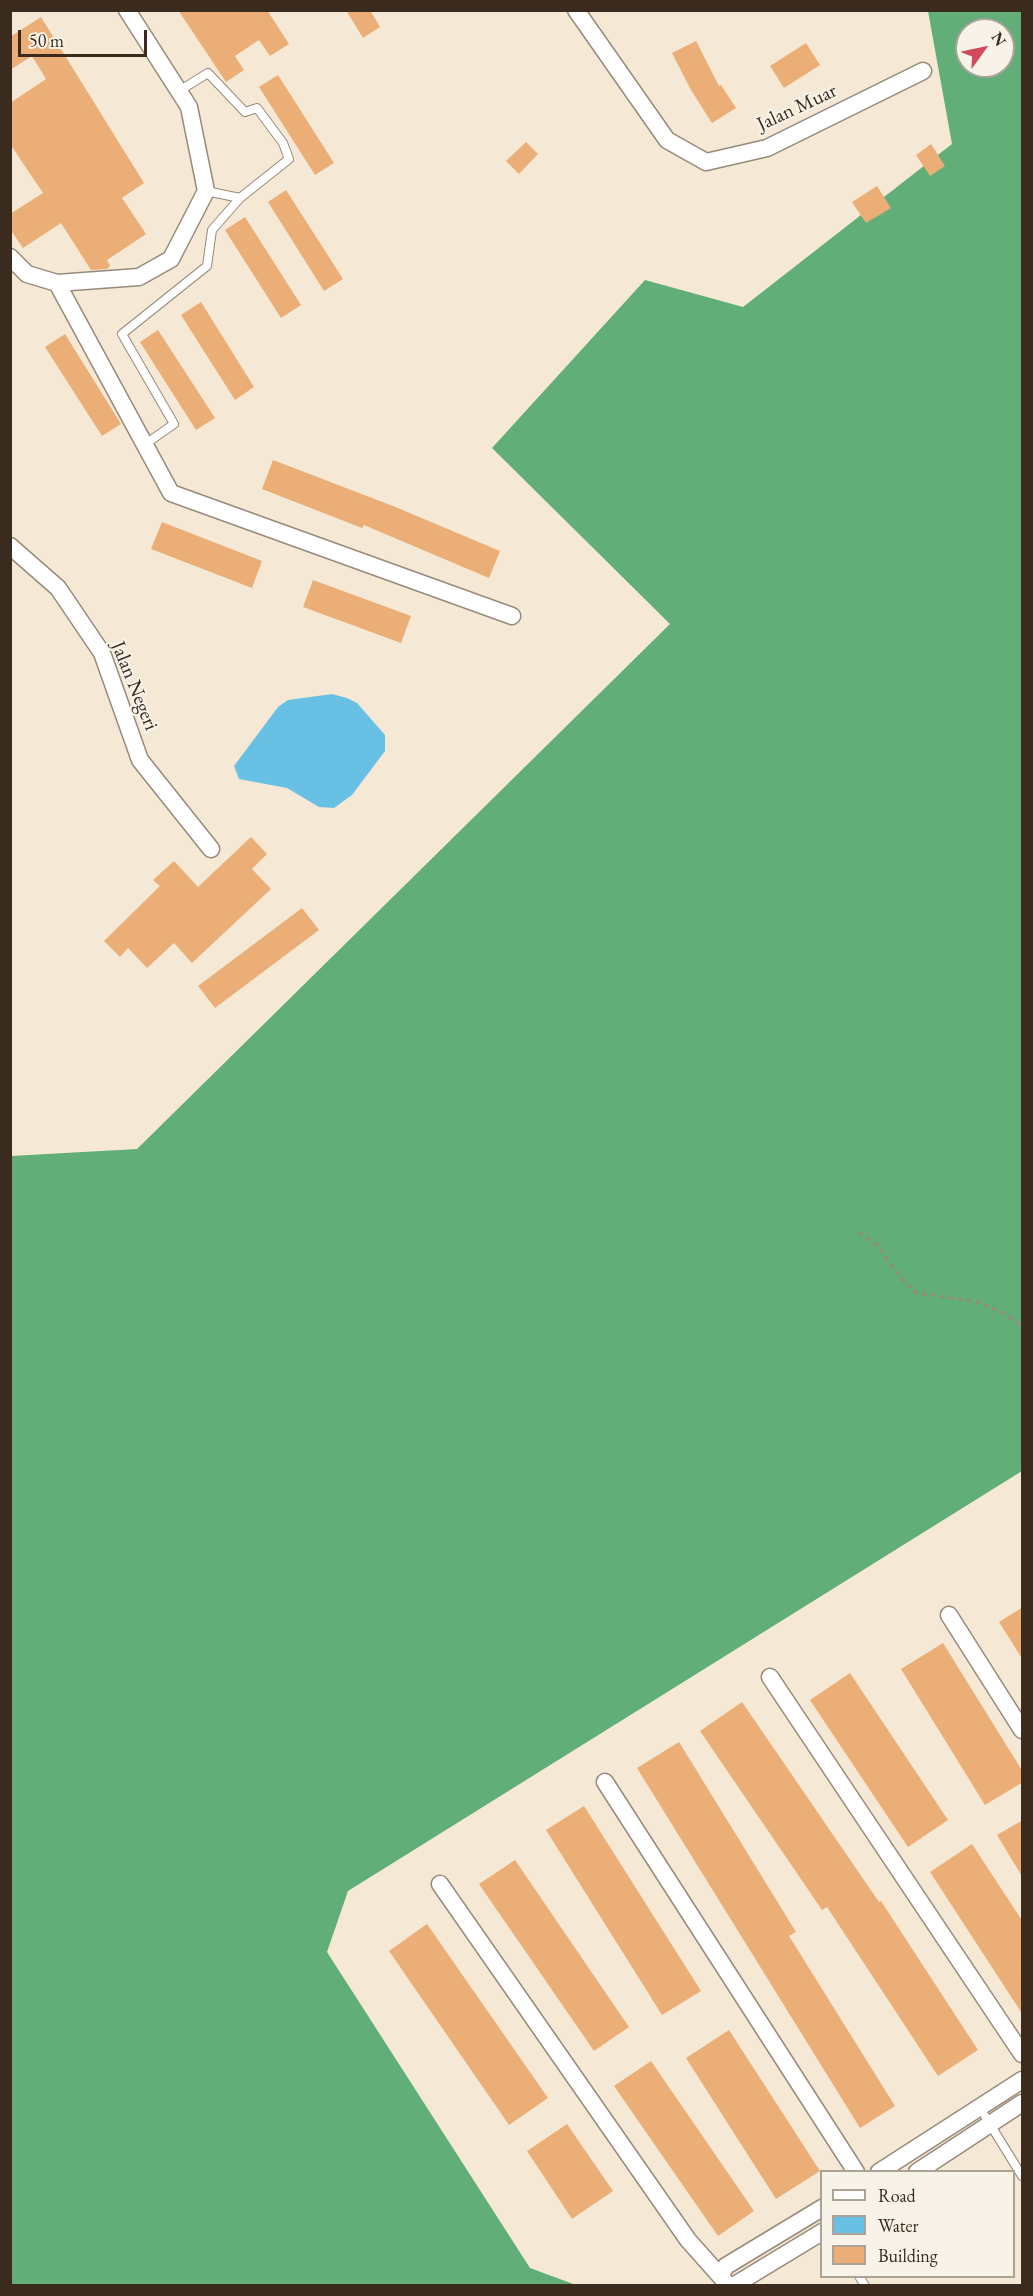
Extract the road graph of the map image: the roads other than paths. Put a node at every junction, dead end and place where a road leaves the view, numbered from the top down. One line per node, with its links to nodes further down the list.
1 (127, 10): 4 (street)
2 (576, 10): 3 (street, Jalan Muar)
3 (923, 71)
4 (179, 91): 5 (street); 6 (lane)
5 (206, 191): 6 (lane); 8 (street)
6 (240, 198): 9 (lane)
7 (10, 257): 8 (street)
8 (57, 283): 9 (street)
9 (144, 445): 11 (street)
10 (10, 546): 12 (street, Jalan Negeri)
11 (512, 616)
12 (211, 849)
13 (949, 1615): 15 (street)
14 (770, 1677): 18 (street)
15 (1023, 1730)
16 (605, 1782): 23 (street)
17 (440, 1884): 29 (street)
18 (1023, 2054)
19 (1023, 2080): 21 (street)
20 (1023, 2103): 22 (street)
21 (980, 2108): 22 (lane); 24 (street)
22 (990, 2124): 25 (street); 26 (lane)
23 (855, 2170)
24 (882, 2170)
25 (920, 2170)
26 (1023, 2176)
27 (820, 2212): 29 (street)
28 (820, 2233): 29 (street)
29 (727, 2282)

